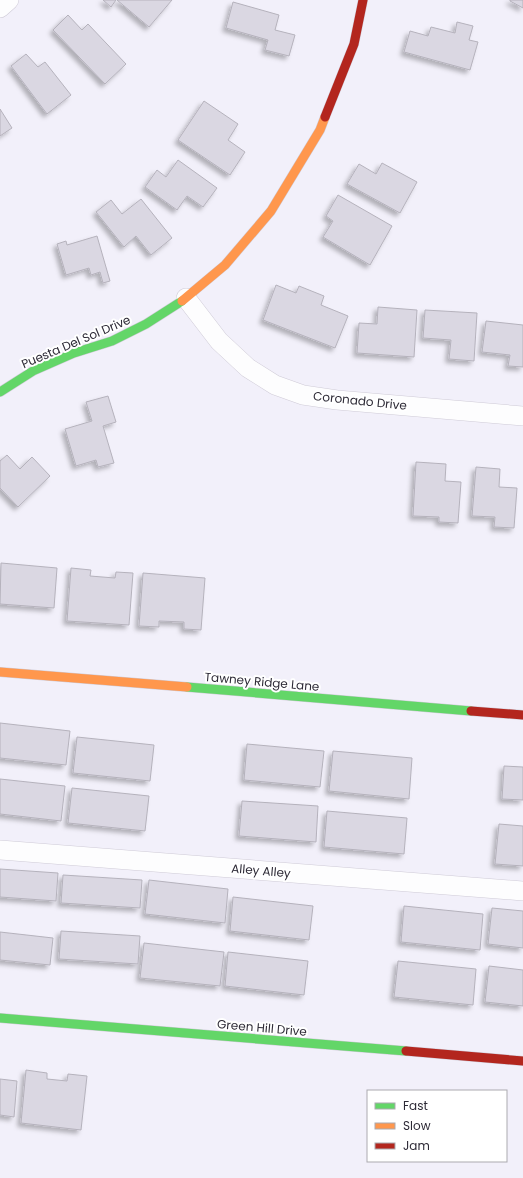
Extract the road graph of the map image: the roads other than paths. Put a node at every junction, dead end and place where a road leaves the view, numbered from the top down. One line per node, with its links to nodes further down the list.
1 (9, 0): 3 (street)
2 (363, 0): 4 (street, Puesta Del Sol Drive)
3 (0, 8)
4 (186, 298): 5 (street, Puesta Del Sol Drive); 6 (street, Coronado Drive)
5 (0, 392)
6 (523, 416)
7 (0, 672): 8 (street, Tawney Ridge Lane)
8 (523, 715)
9 (0, 850): 10 (street, Alley Alley)
10 (523, 891)
11 (0, 1018): 12 (street, Green Hill Drive)
12 (523, 1061)

